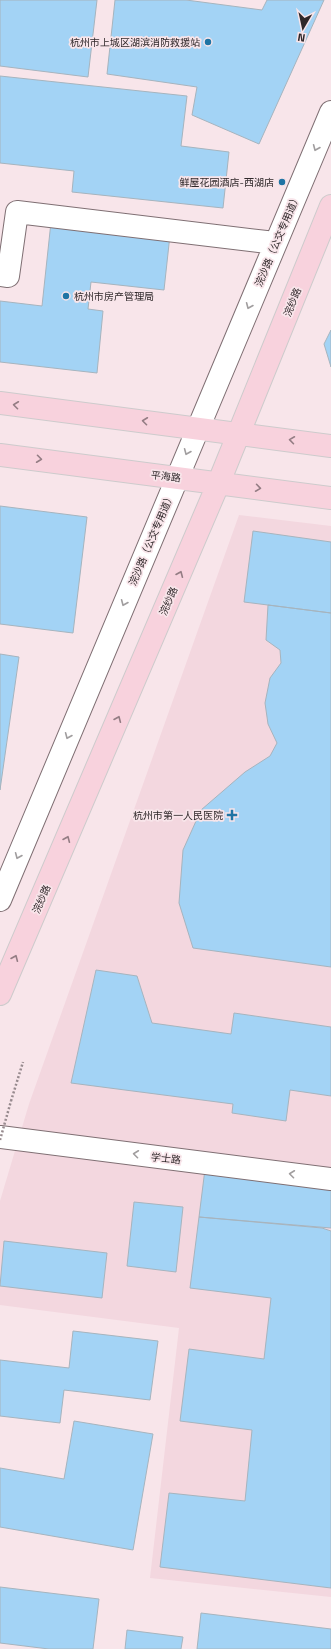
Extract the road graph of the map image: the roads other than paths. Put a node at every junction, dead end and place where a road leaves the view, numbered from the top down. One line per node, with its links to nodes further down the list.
1 (331, 112): 3 (street, 浣沙路（公交专用道）, one-way to 3)
2 (331, 206): 7 (main road, 浣纱路)
3 (275, 243): 4 (street); 6 (street, 浣沙路（公交专用道）, one-way to 6)
4 (0, 275)
5 (0, 403): 6 (main road, one-way to 5)
6 (197, 428): 7 (main road); 10 (street, 浣沙路（公交专用道）, one-way to 10)
7 (239, 433): 8 (main road, one-way to 7); 11 (main road, 浣纱路)
8 (331, 446)
9 (0, 455): 10 (main road, 平海路, one-way to 10)
10 (176, 477): 11 (main road, 平海路); 13 (street, 浣沙路（公交专用道）, one-way to 13)
11 (219, 482): 12 (main road, 平海路, one-way to 12); 14 (main road, 浣纱路, one-way to 11)
12 (331, 498)
13 (0, 900)
14 (0, 994)
15 (0, 1139): 16 (street, 学士路, one-way to 15)
16 (331, 1179)

